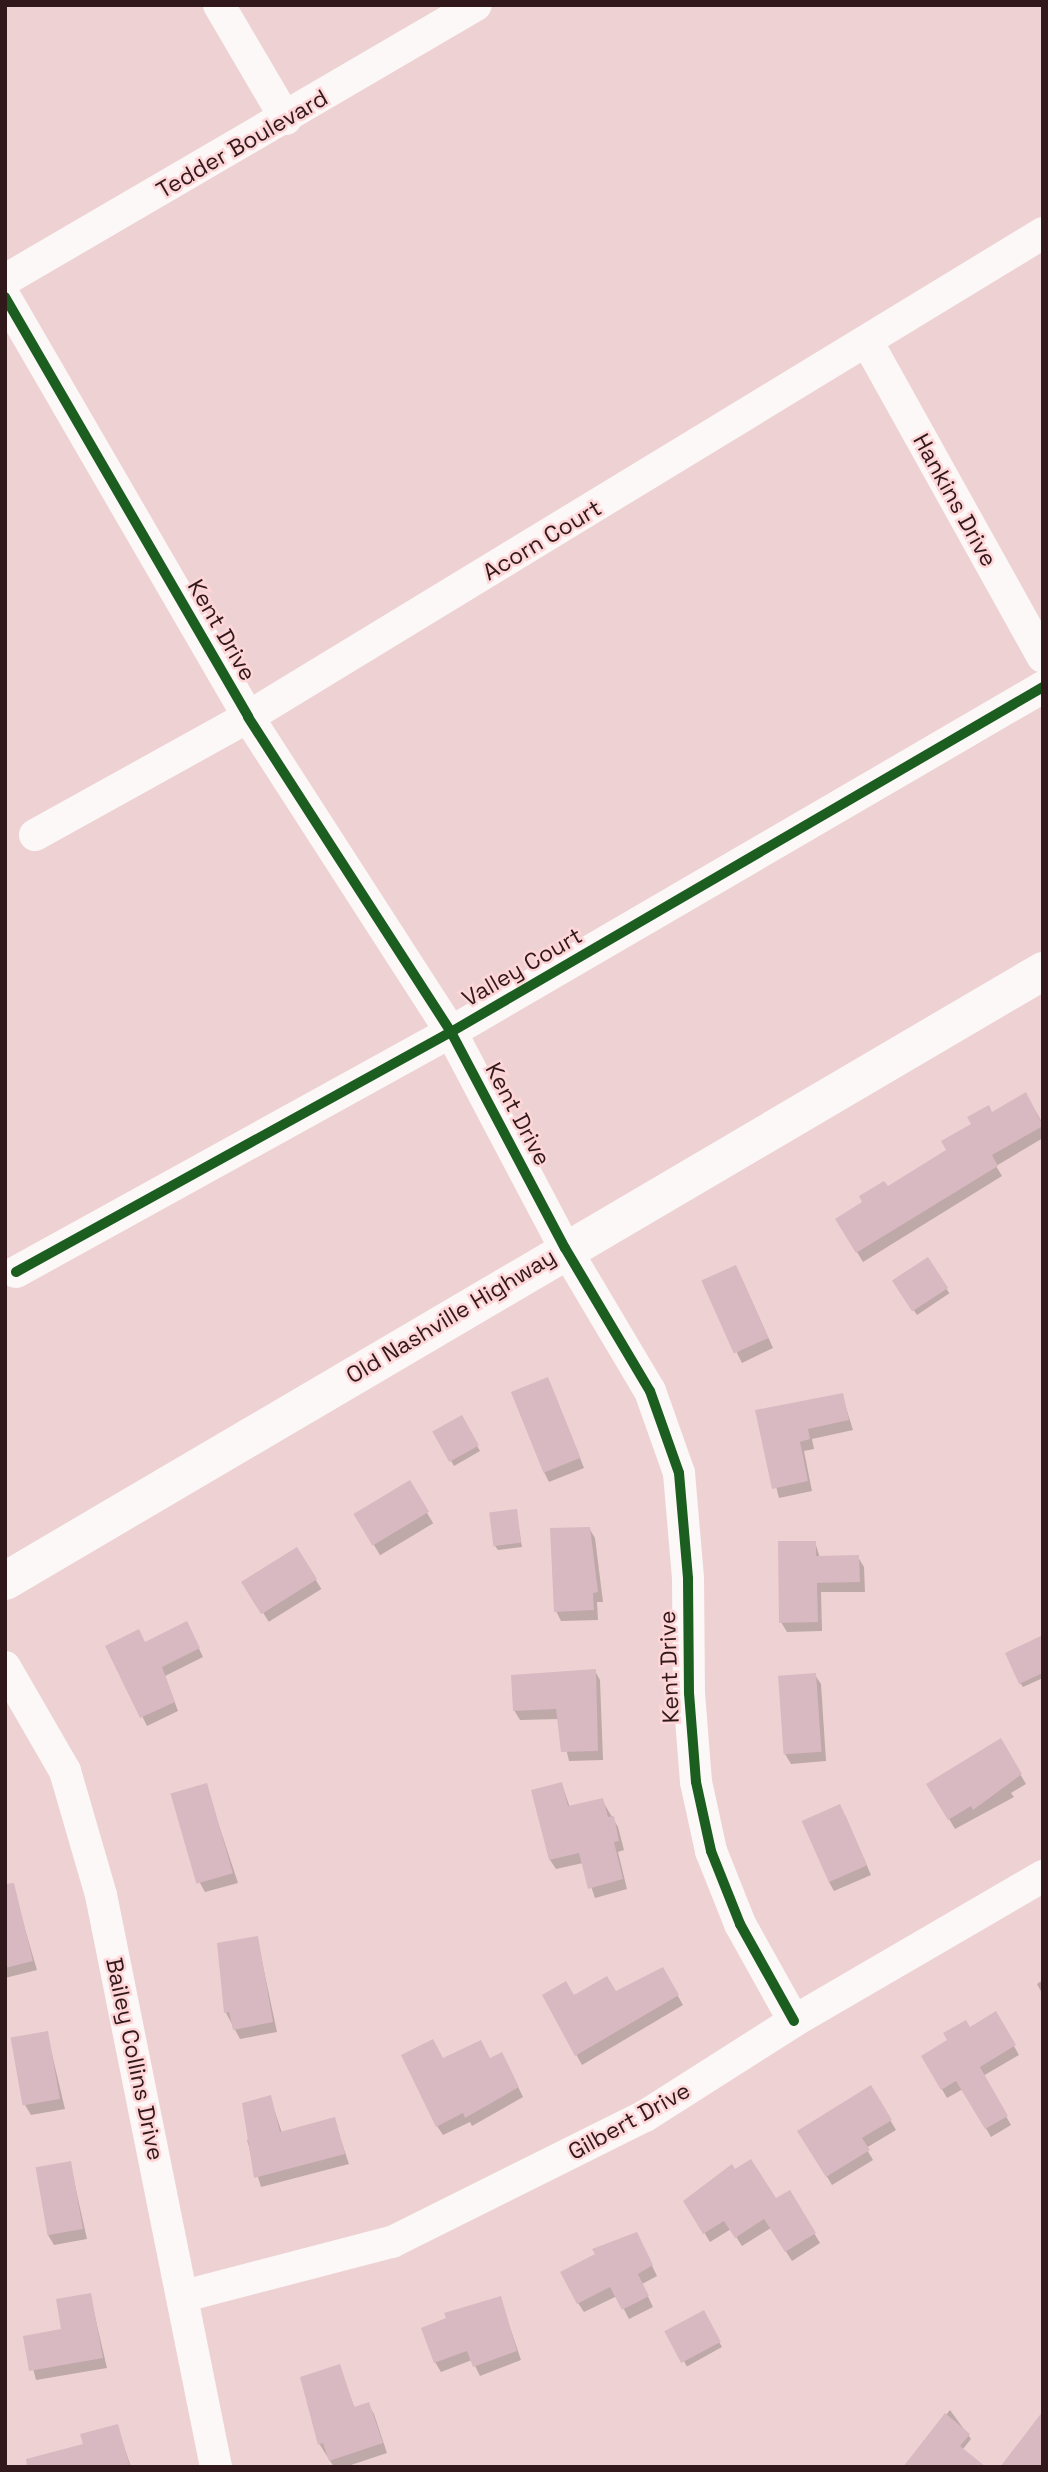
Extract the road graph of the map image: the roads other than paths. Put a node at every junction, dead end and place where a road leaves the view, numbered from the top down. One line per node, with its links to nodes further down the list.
1 (219, 5): 3 (street)
2 (477, 5): 3 (street, Tedder Boulevard)
3 (286, 119): 5 (street, Tedder Boulevard)
4 (1043, 233): 7 (street, Acorn Court)
5 (5, 280)
6 (5, 297): 10 (street, Kent Drive)
7 (868, 343): 8 (street, Hankins Drive); 10 (street, Acorn Court)
8 (1043, 657)
9 (1043, 687): 13 (street, Valley Court)
10 (248, 718): 11 (street, Acorn Court); 13 (street, Kent Drive)
11 (35, 835)
12 (1043, 971): 14 (main road, Old Nashville Highway)
13 (451, 1032): 14 (street, Kent Drive); 15 (street, Valley Court)
14 (565, 1248): 16 (main road, Old Nashville Highway); 19 (street, Kent Drive)
15 (16, 1272)
16 (5, 1581)
17 (5, 1667): 20 (street, Bailey Collins Drive)
18 (1043, 1876): 19 (street, Gilbert Drive)
19 (794, 2021): 20 (street, Gilbert Drive)
20 (184, 2296): 21 (street, Bailey Collins Drive)
21 (216, 2467)

